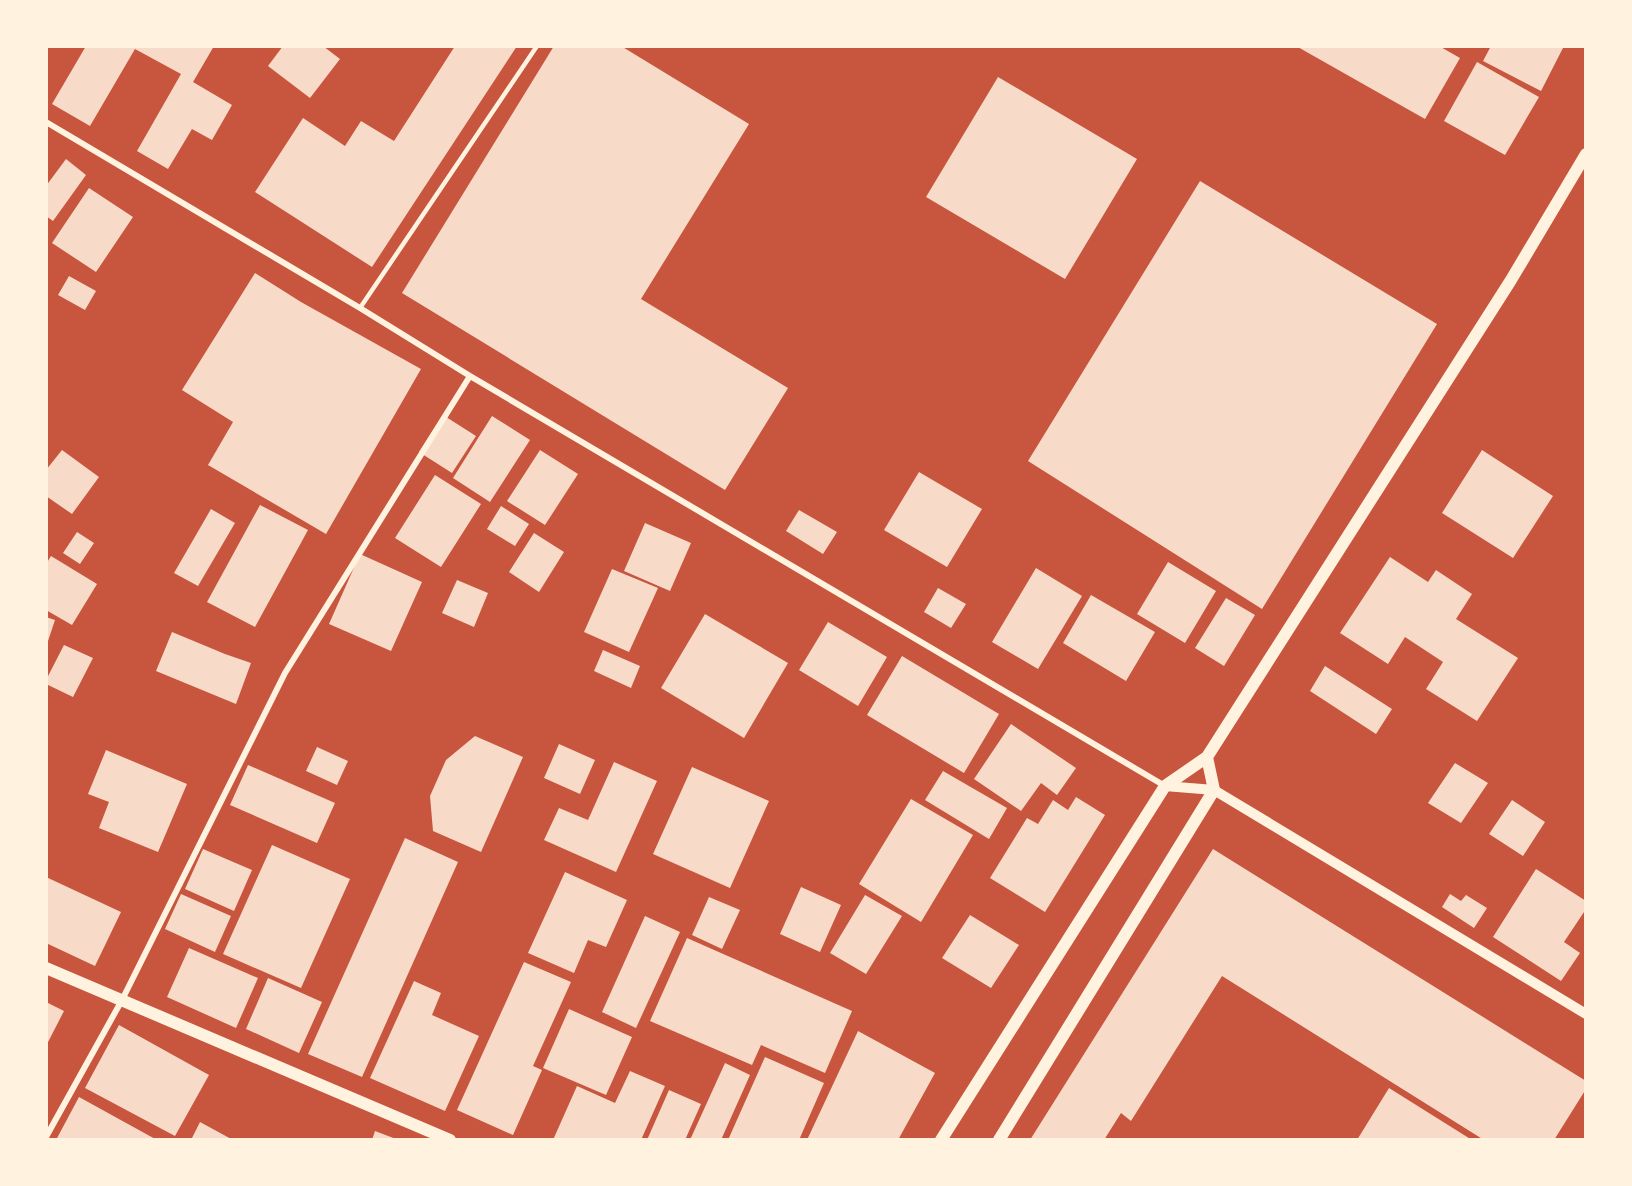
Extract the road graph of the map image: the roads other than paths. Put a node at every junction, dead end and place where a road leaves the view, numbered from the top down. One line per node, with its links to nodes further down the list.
1 (537, 46): 4 (lane)
2 (46, 122): 4 (street)
3 (1586, 154): 6 (main road)
4 (360, 308): 5 (street)
5 (470, 376): 7 (street); 10 (street)
6 (1207, 757): 7 (main road); 8 (main road)
7 (1165, 786): 8 (street); 14 (main road)
8 (1214, 790): 11 (street); 15 (main road)
9 (46, 968): 10 (main road)
10 (122, 1000): 12 (street); 13 (main road)
11 (1586, 1014)
12 (46, 1137)
13 (450, 1140)
14 (941, 1140)
15 (999, 1140)

